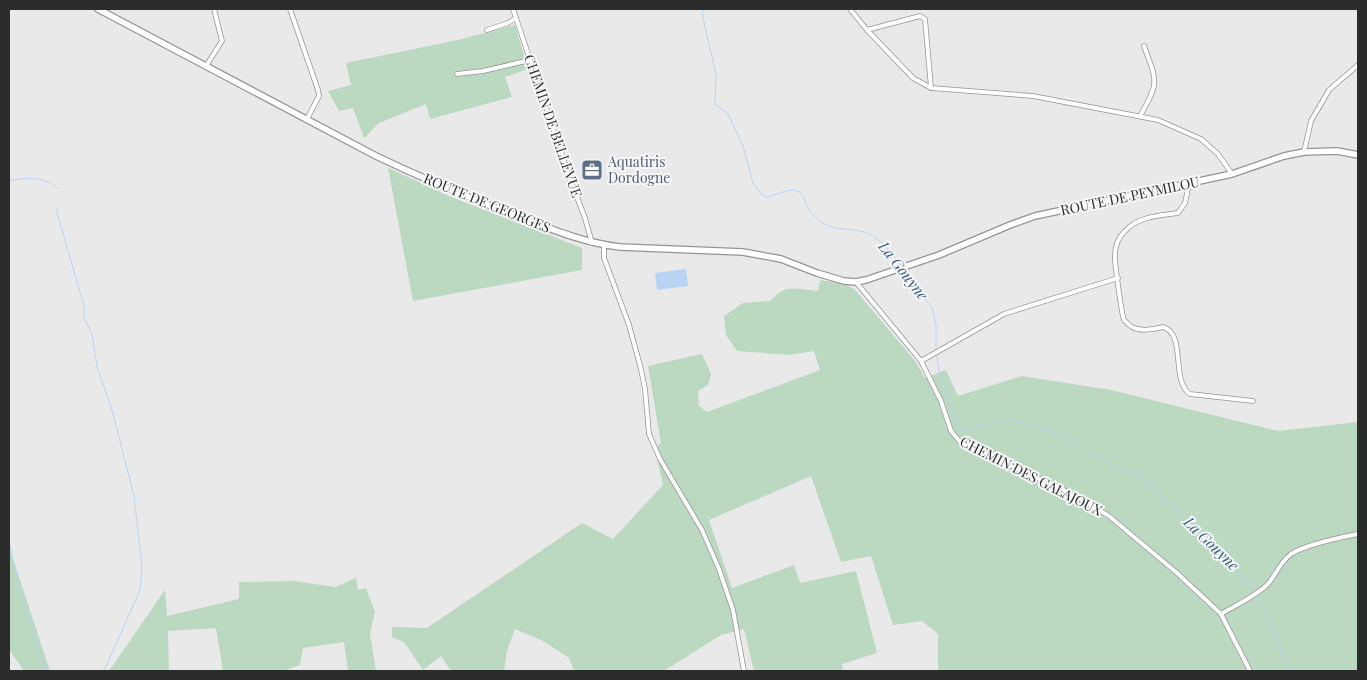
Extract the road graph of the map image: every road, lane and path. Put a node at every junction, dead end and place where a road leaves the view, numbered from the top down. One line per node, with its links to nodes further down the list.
1 (98, 9): 12 (street, ROUTE DE GEORGES)
2 (214, 9): 12 (street)
3 (290, 9): 16 (street)
4 (513, 9): 6 (street, CHEMIN DE BELLEVUE)
5 (850, 9): 8 (street)
6 (516, 18): 7 (street); 10 (street, CHEMIN DE BELLEVUE)
7 (487, 30)
8 (867, 30): 14 (street); 14 (street)
9 (1144, 46): 15 (street)
10 (530, 60): 13 (street); 21 (street, CHEMIN DE BELLEVUE)
11 (1358, 65): 17 (street)
12 (206, 66): 16 (street, ROUTE DE GEORGES)
13 (457, 74)
14 (931, 88): 15 (street)
15 (1140, 116): 19 (street)
16 (307, 119): 21 (street, ROUTE DE GEORGES)
17 (1304, 152): 18 (street, ROUTE DE PEYMILOU); 19 (street, ROUTE DE PEYMILOU)
18 (1358, 155)
19 (1232, 174): 20 (street, ROUTE DE PEYMILOU)
20 (1189, 184): 23 (street, ROUTE DE PEYMILOU); 24 (street)
21 (592, 243): 22 (street, ROUTE DE GEORGES)
22 (604, 246): 25 (street, ROUTE DE GEORGES); 30 (street)
23 (908, 266): 25 (street, ROUTE DE GEORGES)
24 (1118, 278): 26 (street); 27 (street)
25 (856, 282): 26 (street, CHEMIN DES GALAJOUX)
26 (921, 361): 29 (street, CHEMIN DES GALAJOUX)
27 (1253, 401)
28 (1358, 534): 29 (street)
29 (1221, 614): 31 (street, CHEMIN DES GALAJOUX)
30 (744, 671)
31 (1250, 671)

